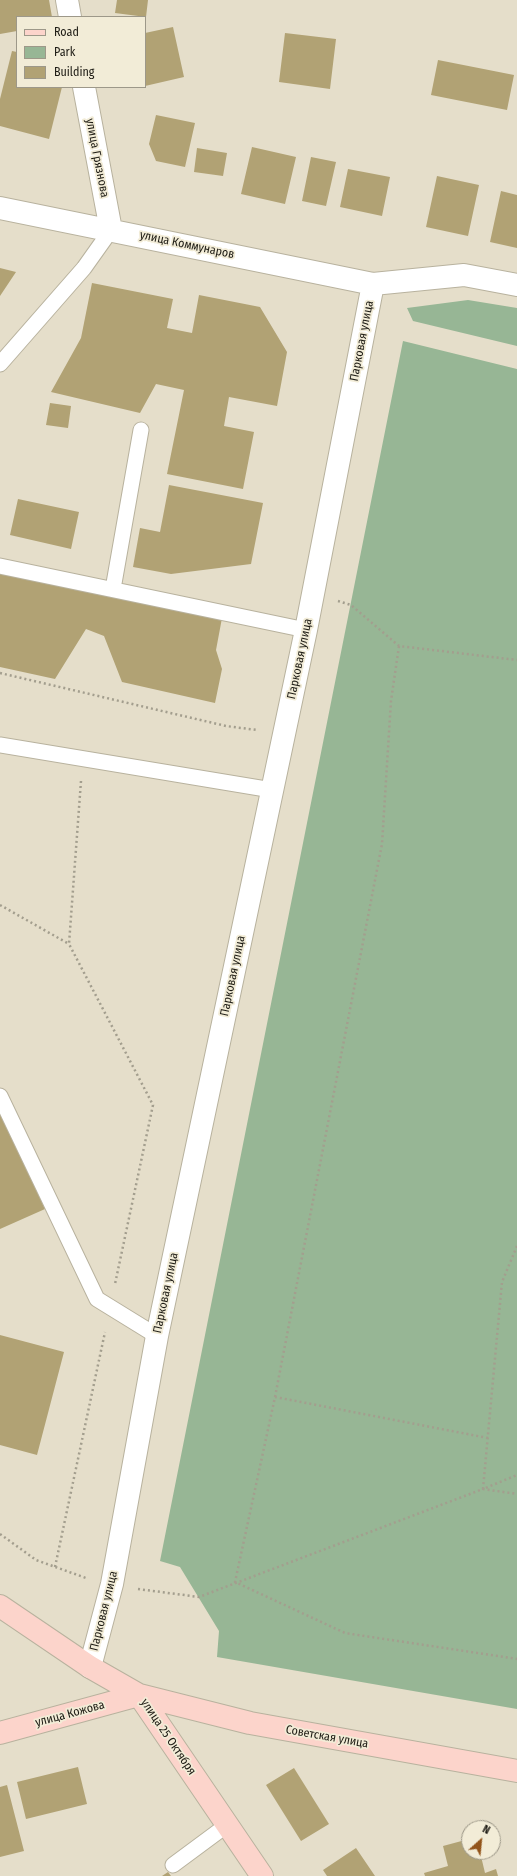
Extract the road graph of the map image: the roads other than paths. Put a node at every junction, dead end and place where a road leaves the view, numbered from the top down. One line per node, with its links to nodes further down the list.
1 (67, 0): 2 (street)
2 (70, 16)
3 (84, 88): 5 (street, улица Грязнова)
4 (0, 208): 5 (street, улица Коммунаров)
5 (111, 230): 6 (street, улица Коммунаров); 8 (lane)
6 (373, 284): 7 (street, улица Коммунаров); 12 (street, Парковая улица)
7 (517, 285)
8 (0, 364)
9 (141, 430): 11 (lane)
10 (0, 566): 11 (lane)
11 (113, 589): 12 (lane)
12 (306, 630): 14 (street, Парковая улица)
13 (0, 745): 14 (lane)
14 (272, 790): 16 (street, Парковая улица)
15 (0, 1096): 16 (lane)
16 (157, 1336): 18 (street, Парковая улица)
17 (0, 1606): 18 (main road, улица 25 Октября)
18 (90, 1667): 19 (main road, улица 25 Октября)
19 (140, 1695): 20 (main road, улица Кожова); 21 (main road, Советская улица); 22 (main road, улица 25 Октября)
20 (0, 1733)
21 (517, 1771)
22 (227, 1825): 23 (lane); 24 (main road, улица 25 Октября)
23 (173, 1865)
24 (262, 1876)

